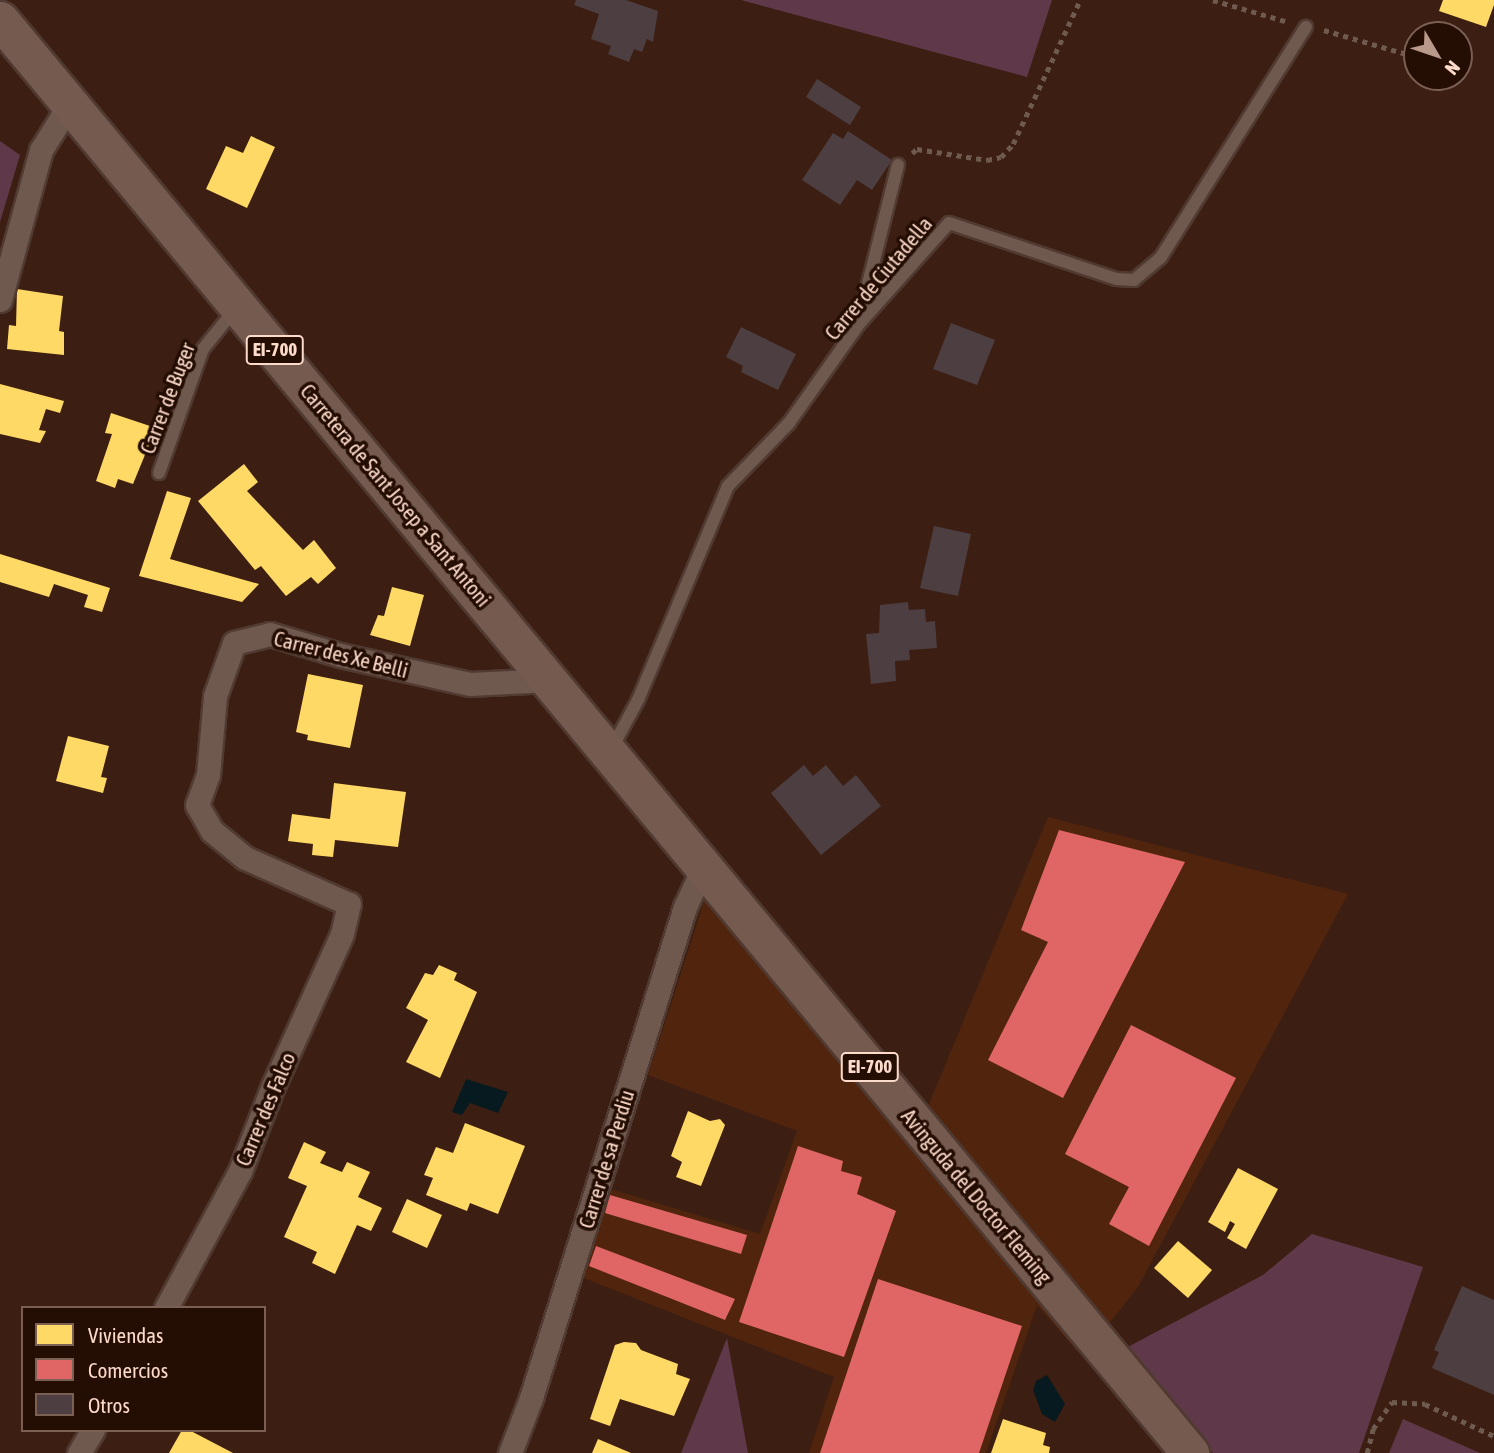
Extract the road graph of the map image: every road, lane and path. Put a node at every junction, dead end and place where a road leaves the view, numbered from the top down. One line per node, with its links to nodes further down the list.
1 (1080, 0): 5 (path)
2 (0, 20): 4 (main road, Carretera de Sant Josep a Sant Antoni / EI-700)
3 (1306, 27): 8 (lane, Carrer de Ciutadella)
4 (74, 109): 6 (street); 7 (main road, Carretera de Sant Josep a Sant Antoni / EI-700)
5 (898, 165): 8 (lane)
6 (0, 300)
7 (238, 305): 9 (lane, Carrer de Buger); 10 (main road, Carretera de Sant Josep a Sant Antoni / EI-700)
8 (859, 324): 11 (lane, Carrer de Ciutadella)
9 (159, 473)
10 (549, 680): 11 (main road, Avinguda del Doctor Fleming / EI-700); 13 (street, Carrer des Xe Belli)
11 (609, 753): 12 (main road, Avinguda del Doctor Fleming / EI-700)
12 (704, 866): 18 (street, Carrer de sa Perdiu); 19 (main road, Avinguda del Doctor Fleming / EI-700)
13 (349, 904): 14 (street, Carrer des Falco)
14 (167, 1306)
15 (92, 1432): 17 (street)
16 (1494, 1436): 20 (path)
17 (79, 1453)
18 (510, 1453)
19 (1190, 1453)
20 (1367, 1453)

